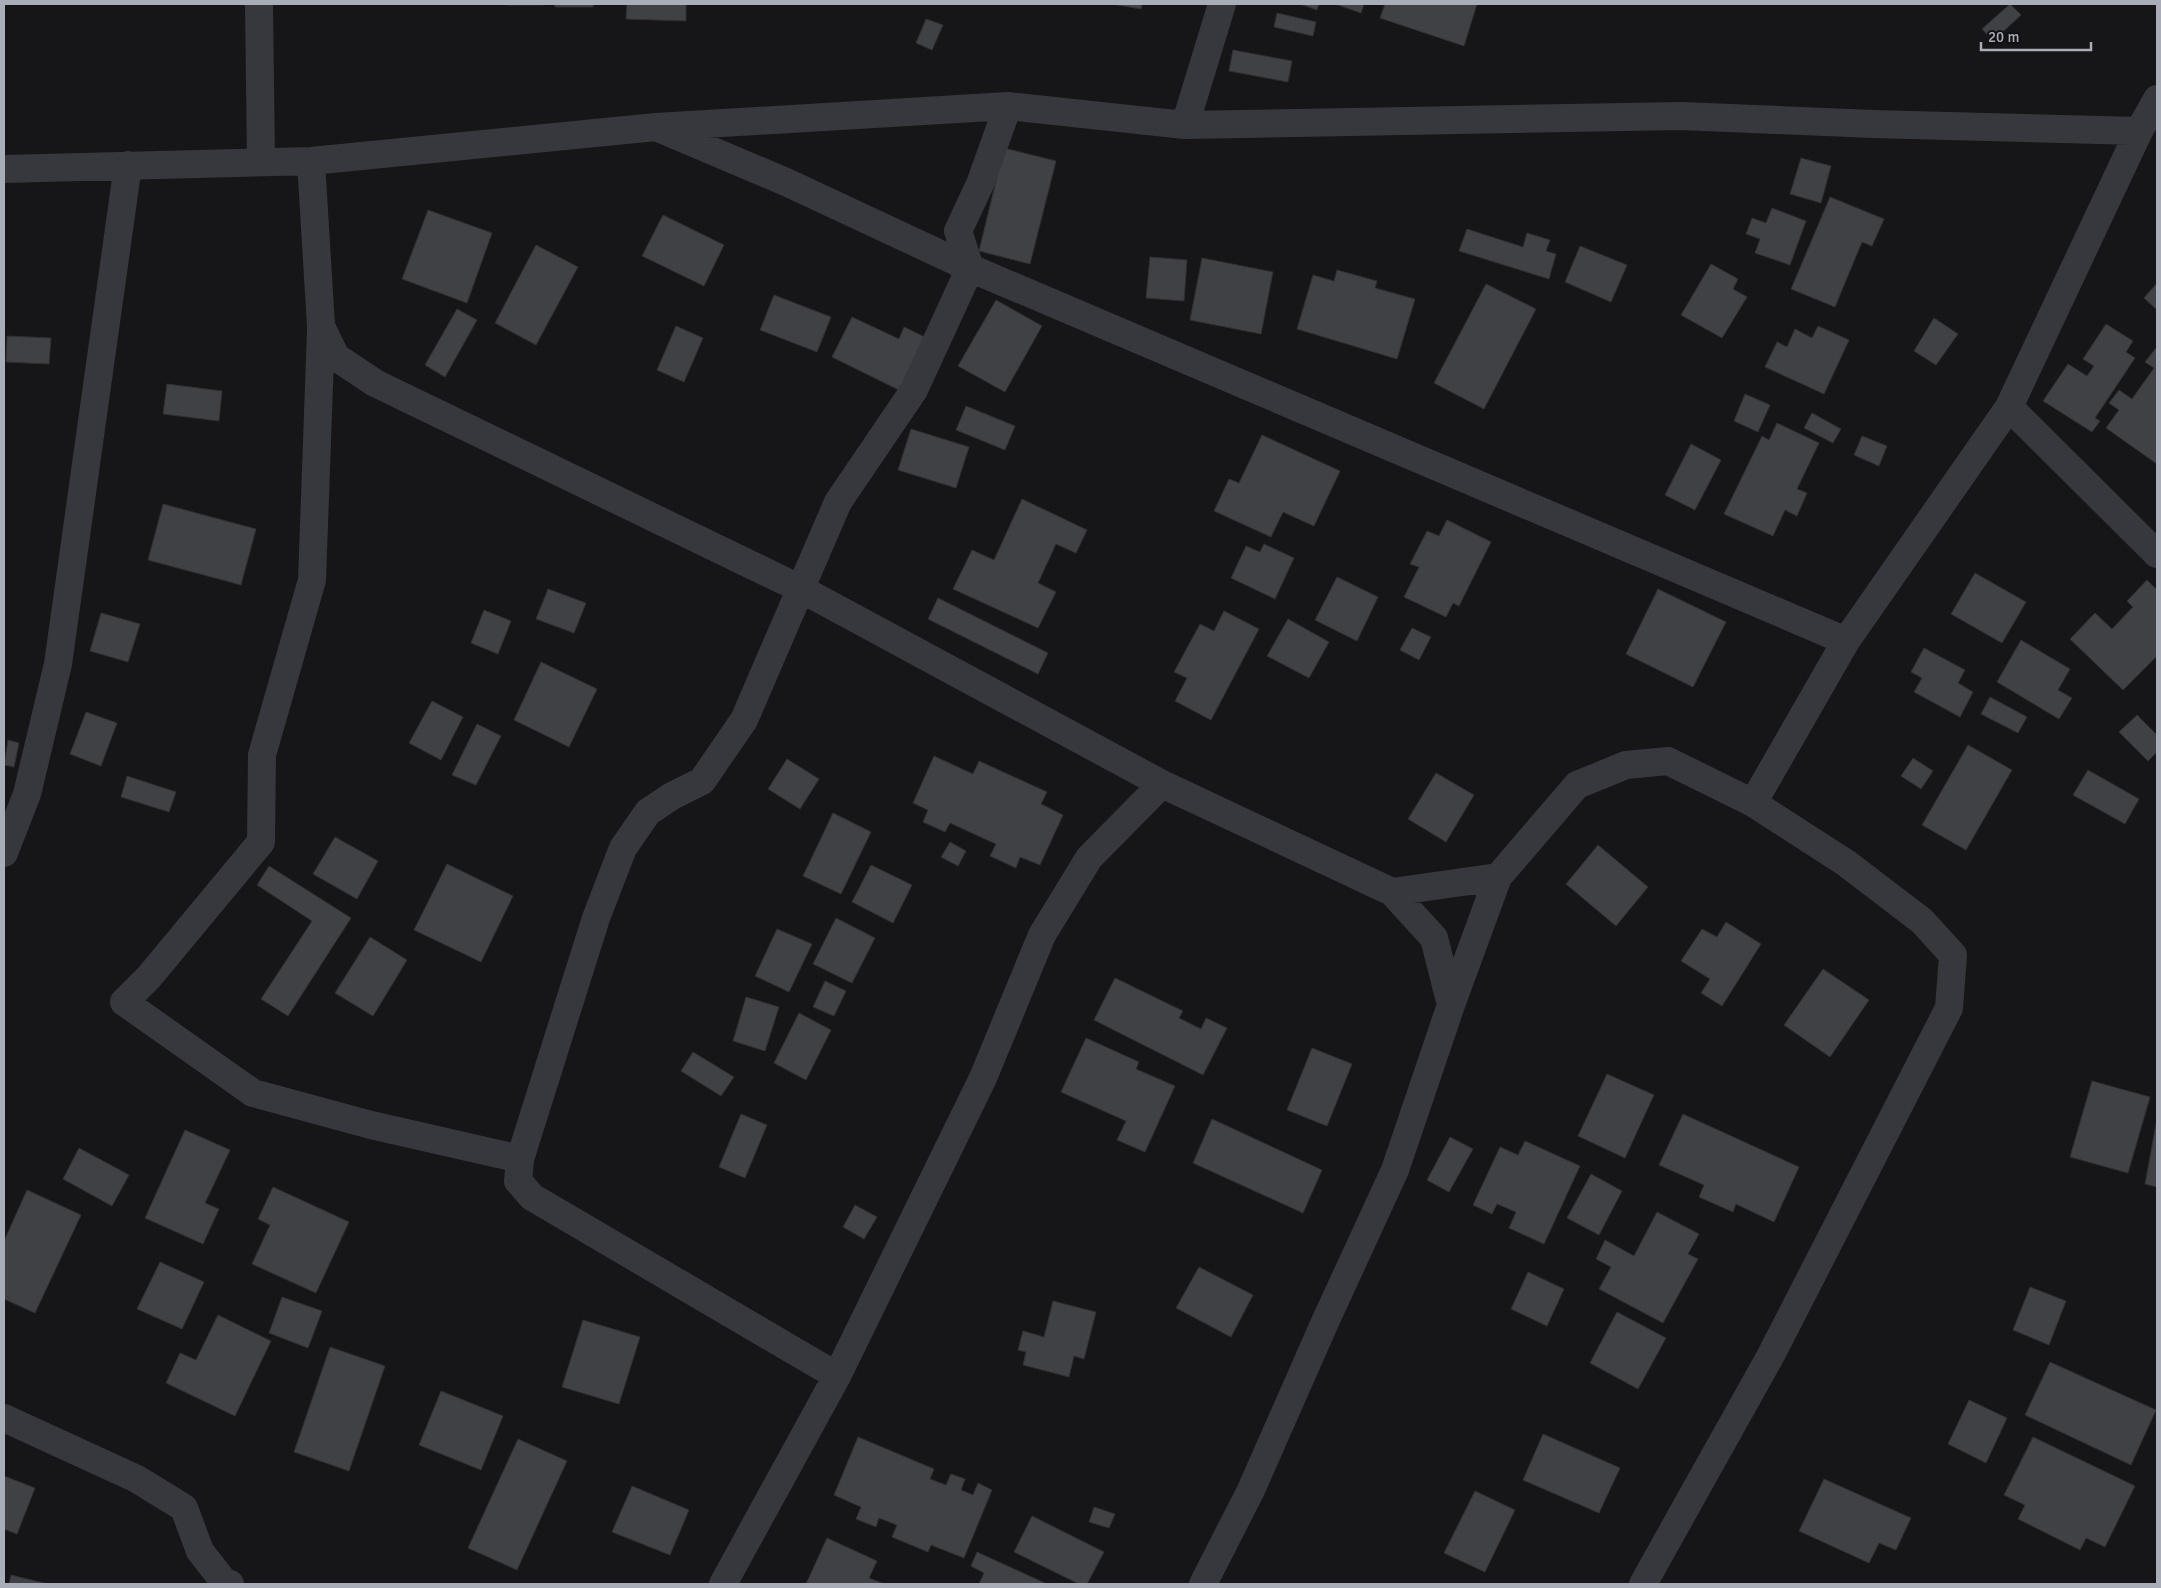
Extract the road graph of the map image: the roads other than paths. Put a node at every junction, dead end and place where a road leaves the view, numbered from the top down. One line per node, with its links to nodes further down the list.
1 (259, 4): 9 (street)
2 (1222, 4): 5 (street)
3 (2157, 99): 7 (street)
4 (1008, 106): 5 (street); 6 (street); 12 (street)
5 (1185, 125): 7 (street)
6 (656, 127): 8 (street); 12 (street)
7 (2139, 131): 14 (street)
8 (311, 161): 9 (street); 13 (street)
9 (261, 162): 10 (street)
10 (128, 165): 11 (street); 20 (street)
11 (4, 169)
12 (970, 268): 16 (street); 17 (street)
13 (321, 326): 16 (street); 24 (street)
14 (2009, 407): 15 (street); 17 (street)
15 (2157, 554)
16 (801, 589): 18 (street); 24 (street)
17 (1846, 641): 19 (street)
18 (1162, 784): 22 (street); 25 (street)
19 (1753, 802): 21 (street); 32 (street)
20 (4, 853)
21 (1498, 878): 22 (street); 23 (street)
22 (1392, 892): 23 (street)
23 (1451, 1005): 31 (street)
24 (520, 1159): 25 (street)
25 (837, 1376): 30 (street)
26 (4, 1418): 27 (street)
27 (200, 1551): 28 (street); 29 (street)
28 (203, 1584)
29 (230, 1584)
30 (724, 1584)
31 (1203, 1584)
32 (1643, 1584)

